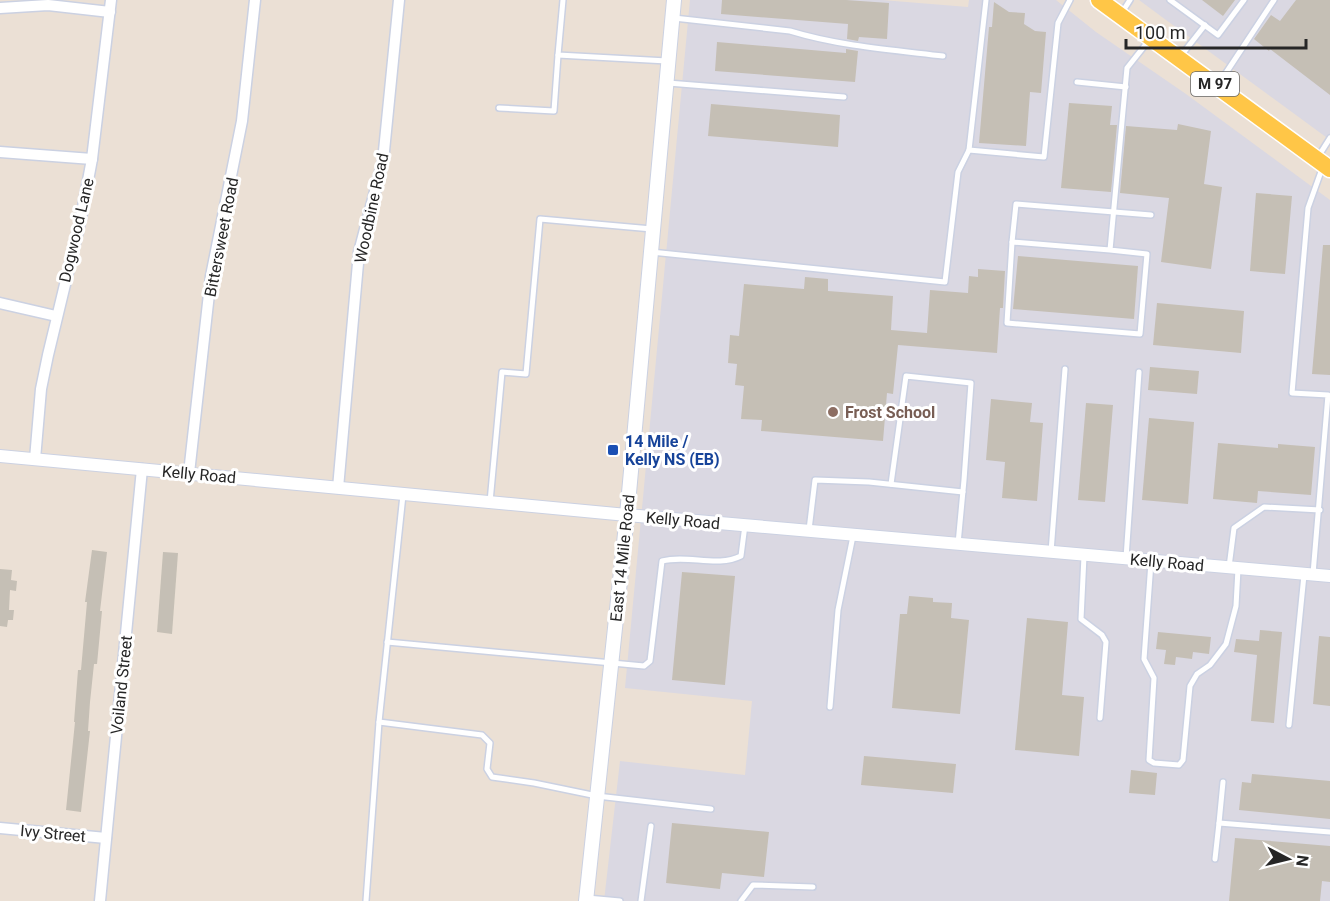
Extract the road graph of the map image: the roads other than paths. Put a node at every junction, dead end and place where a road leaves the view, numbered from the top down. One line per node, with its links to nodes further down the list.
1 (111, 0): 14 (street, Dogwood Lane)
2 (255, 0): 47 (street, Bittersweet Road)
3 (399, 0): 49 (street, Woodbine Road)
4 (563, 0): 19 (lane)
5 (674, 0): 16 (main road, East 14 Mile Road)
6 (986, 0): 30 (lane)
7 (1070, 0): 30 (lane)
8 (1099, 0): 15 (main road, M 97)
9 (1130, 0): 15 (lane)
10 (1170, 0): 17 (lane)
11 (1244, 0): 17 (lane)
12 (1274, 0): 25 (lane)
13 (0, 8): 14 (street)
14 (110, 12): 32 (street, Dogwood Lane)
15 (1120, 15): 18 (main road, M 97)
16 (672, 18): 20 (lane); 22 (main road, East 14 Mile Road)
17 (1205, 25): 21 (lane)
18 (1151, 38): 21 (main road, M 97); 26 (lane)
19 (558, 55): 22 (lane); 28 (lane)
20 (943, 56)
21 (1179, 58): 25 (main road, M 97)
22 (668, 61): 24 (main road, East 14 Mile Road)
23 (1077, 82): 26 (lane)
24 (666, 83): 27 (lane); 36 (main road, East 14 Mile Road)
25 (1217, 86): 33 (main road, M 97)
26 (1126, 87): 34 (lane)
27 (844, 97)
28 (499, 108)
29 (1330, 138): 33 (lane)
30 (969, 150): 39 (lane)
31 (0, 152): 32 (street)
32 (92, 159): 41 (street, Dogwood Lane)
33 (1323, 164): 53 (lane)
34 (1114, 211): 35 (lane); 37 (lane); 38 (lane)
35 (1151, 215)
36 (653, 229): 39 (main road, East 14 Mile Road); 52 (lane)
37 (1012, 242): 38 (lane); 38 (lane)
38 (1110, 250)
39 (651, 252): 54 (main road, East 14 Mile Road)
40 (0, 303): 41 (street)
41 (56, 315): 45 (street, Dogwood Lane)
42 (1065, 369): 59 (lane)
43 (1139, 372): 61 (lane)
44 (0, 456): 45 (street, Kelly Road)
45 (35, 459): 46 (street, Kelly Road)
46 (142, 469): 47 (street, Kelly Road); 79 (street, Voiland Street)
47 (189, 473): 49 (street, Kelly Road)
48 (891, 484): 50 (lane); 50 (lane); 56 (lane)
49 (338, 488): 51 (street, Kelly Road)
50 (963, 492): 58 (lane)
51 (403, 494): 52 (street, Kelly Road); 66 (lane)
52 (490, 502): 54 (street, Kelly Road)
53 (1320, 510): 63 (lane); 64 (lane)
54 (627, 515): 55 (street, Kelly Road); 67 (main road, East 14 Mile Road)
55 (745, 525): 56 (street, Kelly Road); 67 (lane)
56 (809, 531): 57 (street, Kelly Road)
57 (853, 534): 58 (street, Kelly Road); 68 (lane)
58 (958, 544): 59 (street, Kelly Road)
59 (1051, 552): 60 (street, Kelly Road)
60 (1084, 554): 61 (street, Kelly Road); 69 (lane)
61 (1126, 558): 62 (street, Kelly Road)
62 (1151, 560): 63 (street, Kelly Road); 63 (lane)
63 (1233, 567): 64 (street, Kelly Road)
64 (1309, 574): 65 (street, Kelly Road); 71 (lane)
65 (1330, 576)
66 (387, 642): 67 (lane); 70 (lane)
67 (610, 663): 73 (main road, East 14 Mile Road)
68 (830, 707)
69 (1100, 718)
70 (379, 722): 73 (lane); 84 (lane)
71 (1289, 725)
72 (1223, 782): 75 (lane)
73 (597, 796): 74 (lane); 82 (main road, East 14 Mile Road)
74 (711, 809)
75 (1219, 823): 78 (lane); 80 (lane)
76 (651, 826): 86 (lane)
77 (0, 828): 79 (street, Ivy Street)
78 (1330, 832)
79 (106, 838): 83 (street, Voiland Street)
80 (1215, 859)
81 (813, 887): 87 (lane)
82 (586, 899): 85 (lane)
83 (100, 901)
84 (366, 901)
85 (620, 901)
86 (641, 901)
87 (741, 901)

